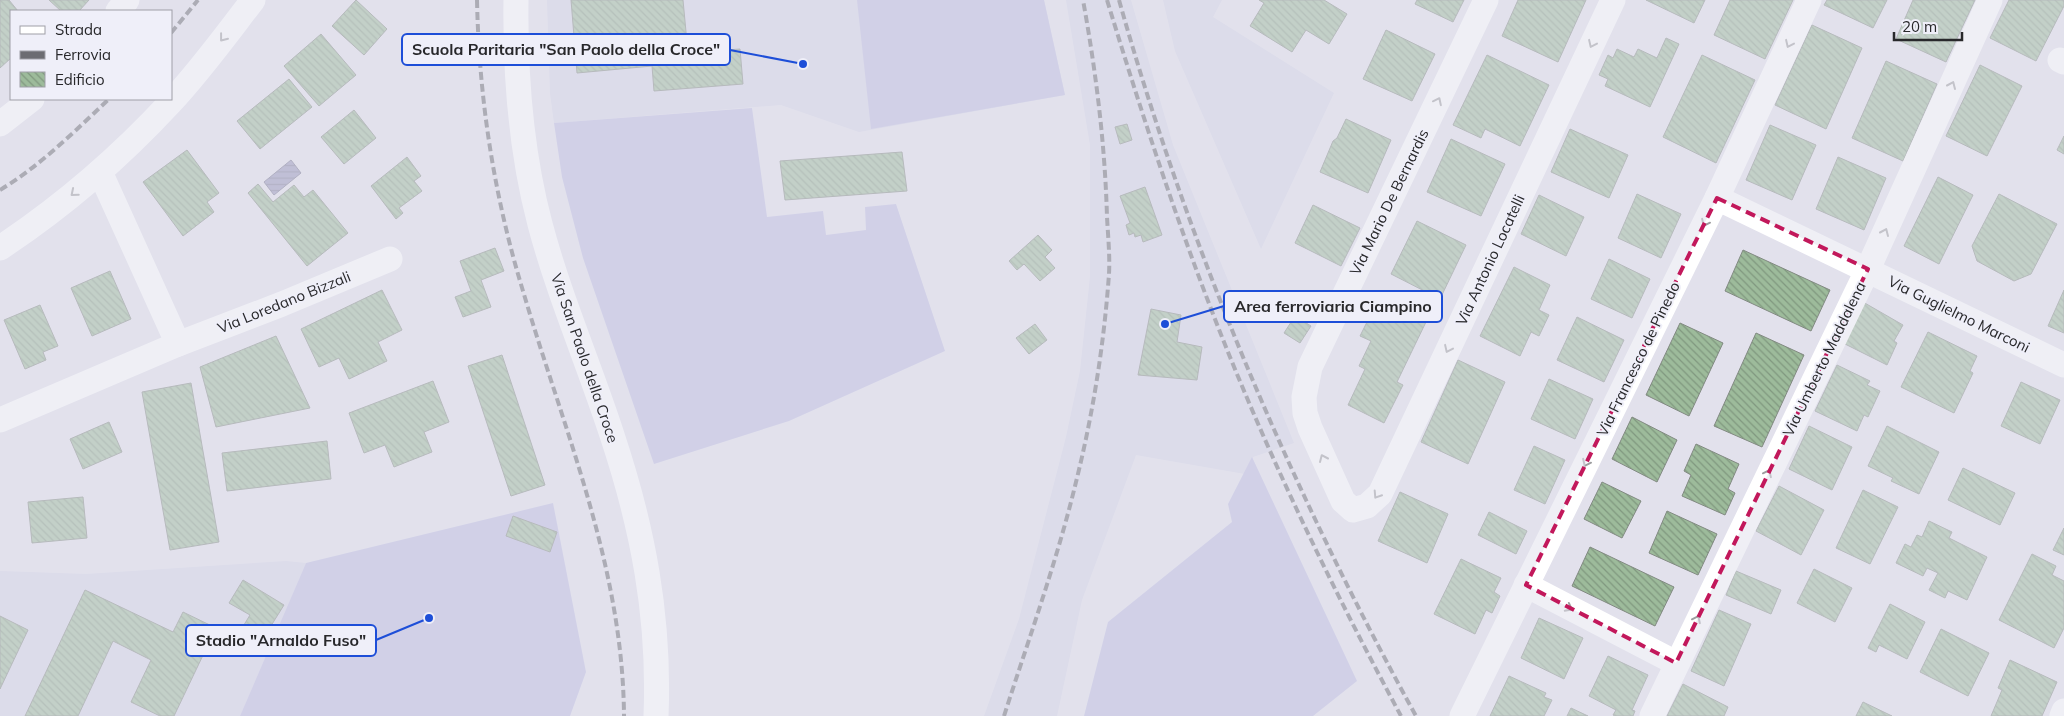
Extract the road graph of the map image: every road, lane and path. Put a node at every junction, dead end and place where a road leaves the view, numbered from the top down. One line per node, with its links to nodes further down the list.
1 (128, 0): 8 (street)
2 (253, 0): 11 (street, one-way to 11)
3 (516, 0): 23 (street, Via San Paolo della Croce)
4 (1486, 0): 19 (street, Via Mario De Bernardis, one-way to 4)
5 (1613, 0): 19 (street, Via Antonio Locatelli, one-way to 19)
6 (1809, 0): 12 (street, Via Francesco de Pinedo, one-way to 12)
7 (1990, 0): 15 (street, Via Umberto Maddalena, one-way to 7)
8 (119, 10)
9 (31, 100): 10 (street)
10 (0, 124)
11 (100, 172): 13 (street, one-way to 13); 16 (street)
12 (1717, 198): 15 (street, Via Guglielmo Marconi); 20 (street, Via Francesco de Pinedo, one-way to 20)
13 (0, 248)
14 (390, 259): 16 (street, Via Loredano Bizzali)
15 (1868, 269): 17 (street, Via Guglielmo Marconi); 21 (street, Via Umberto Maddalena, one-way to 15)
16 (178, 344): 18 (street, Via Loredano Bizzali)
17 (2064, 365)
18 (0, 420)
19 (1358, 510)
20 (1526, 585): 21 (street, one-way to 21); 24 (street, Via Francesco de Pinedo)
21 (1676, 663): 25 (street, Via Umberto Maddalena)
22 (2064, 711): 26 (street)
23 (656, 716)
24 (1462, 716)
25 (1652, 716)
26 (2062, 716)

